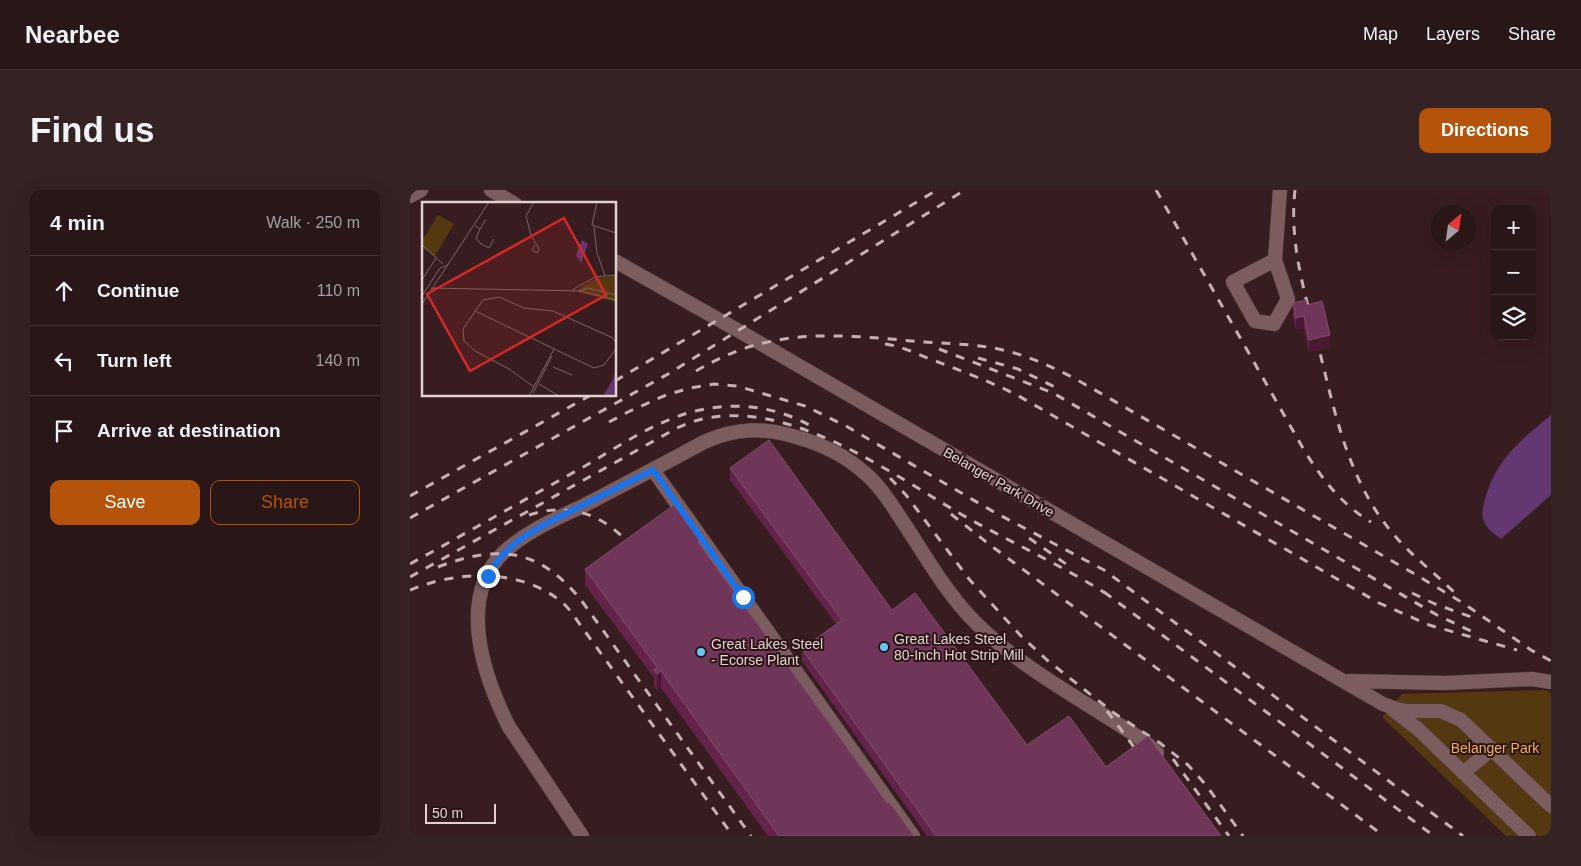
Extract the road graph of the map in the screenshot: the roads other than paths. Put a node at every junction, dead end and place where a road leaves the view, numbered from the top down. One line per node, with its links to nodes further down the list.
1 (422, 190): 4 (street)
2 (492, 190): 5 (street)
3 (1280, 190): 6 (street)
4 (410, 196)
5 (513, 202)
6 (1276, 260): 6 (street)
7 (616, 262): 9 (street, Belanger Park Drive)
8 (653, 470): 13 (street); 16 (street); 17 (street)
9 (1343, 681): 10 (street); 11 (street, Belanger Park Drive)
10 (1551, 682)
11 (1385, 705): 12 (street); 14 (street)
12 (1492, 749): 14 (street); 15 (street)
13 (1166, 764)
14 (1463, 773): 18 (street)
15 (1551, 806)
16 (582, 836)
17 (913, 836)
18 (1529, 836)

